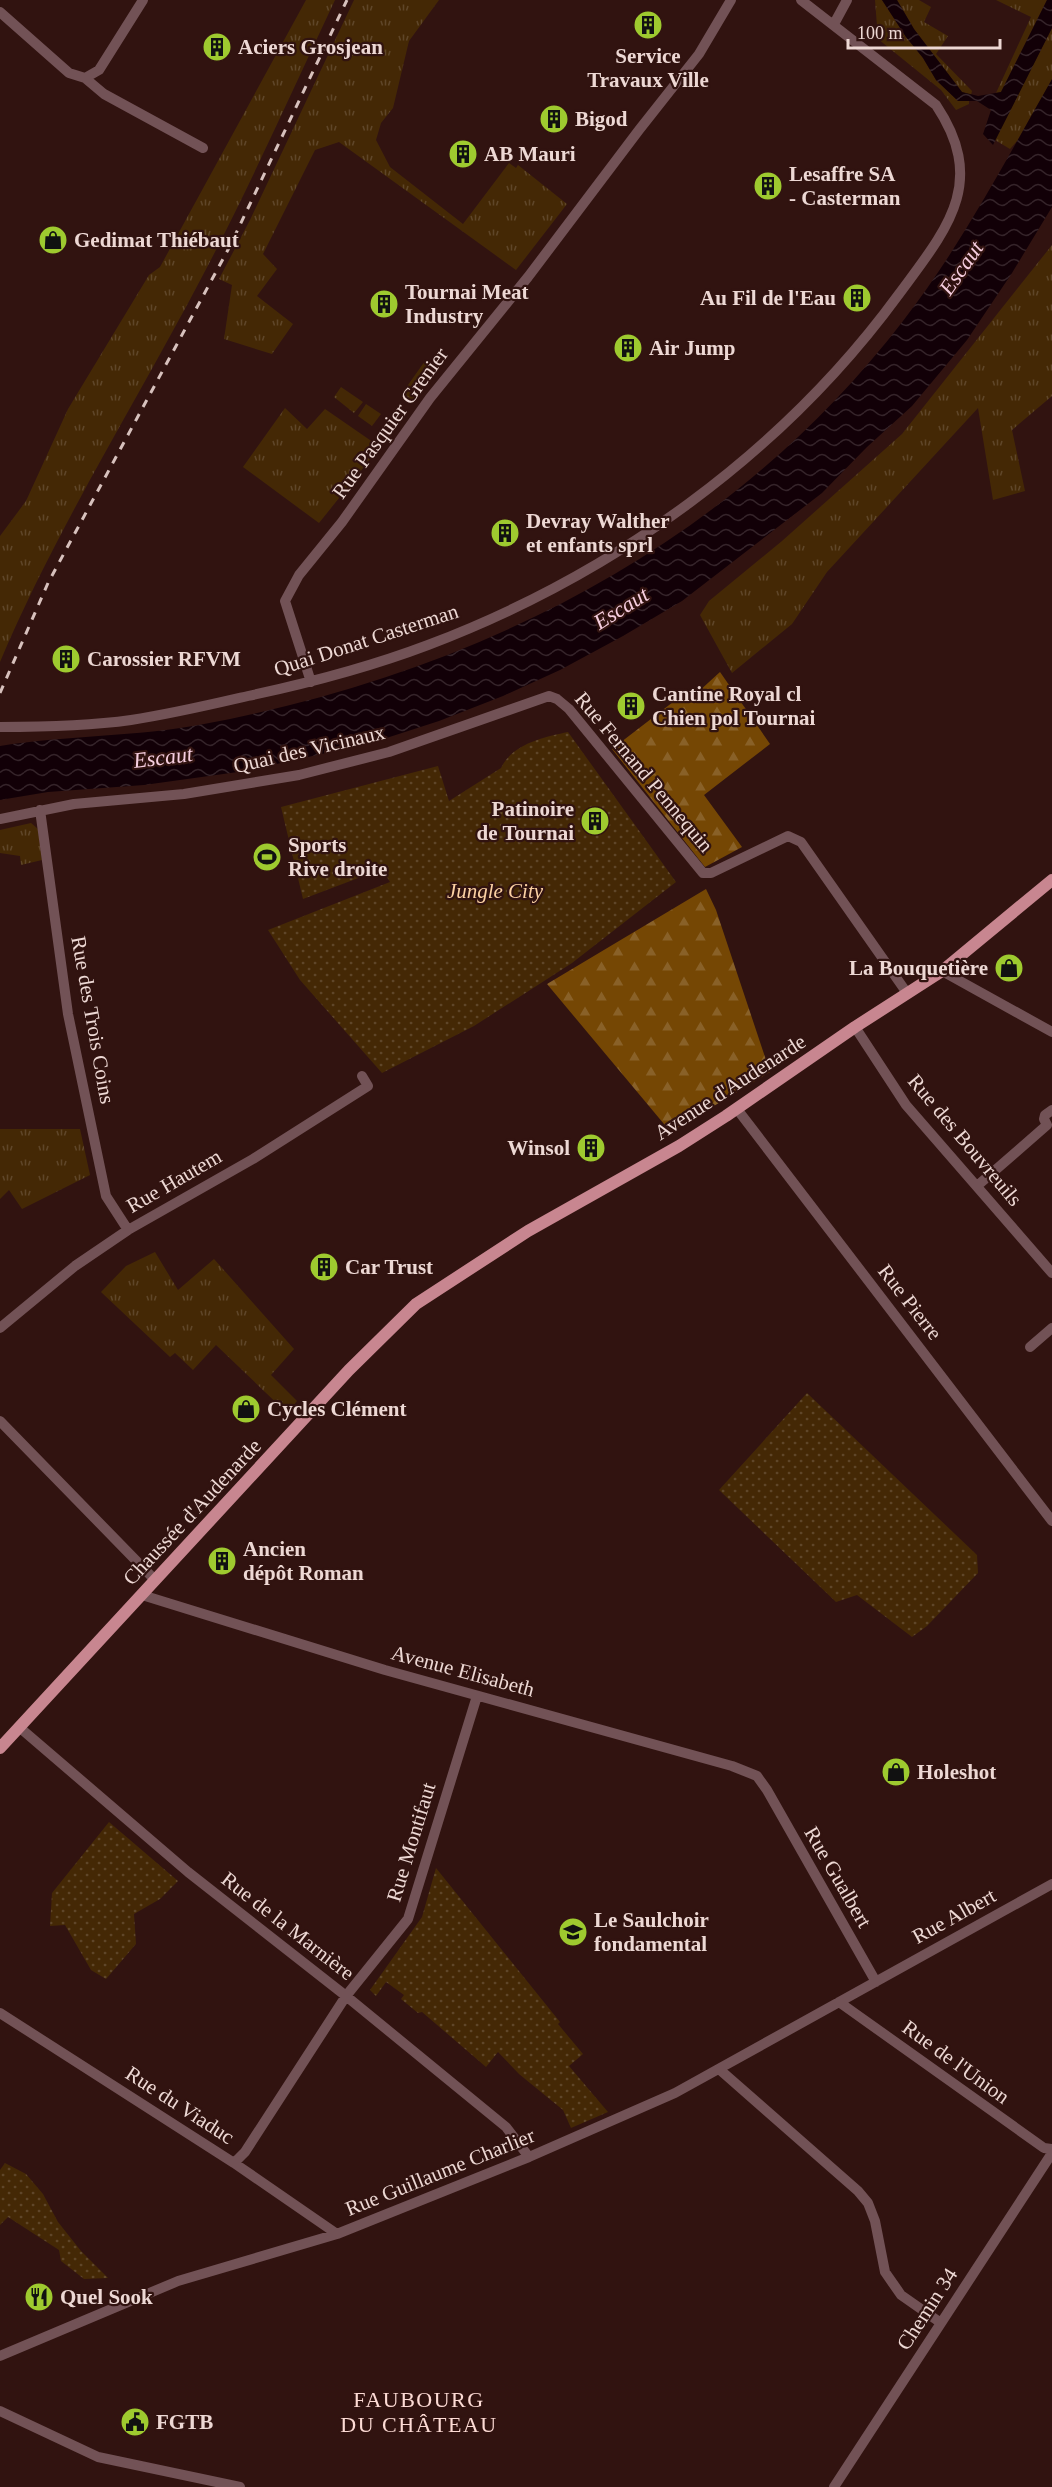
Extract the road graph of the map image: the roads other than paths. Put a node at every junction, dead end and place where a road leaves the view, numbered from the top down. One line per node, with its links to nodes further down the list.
1 (143, 0): 7 (street)
2 (731, 0): 9 (street, Rue Pasquier Grenier)
3 (801, 0): 6 (street, Quai Donat Casterman)
4 (848, 0): 6 (street)
5 (0, 12): 7 (street)
6 (834, 24): 9 (street, Quai Donat Casterman)
7 (85, 78): 8 (street)
8 (203, 148)
9 (311, 682): 11 (street, Quai Donat Casterman)
10 (549, 696): 12 (street, Quai des Vicinaux); 16 (street, Rue Fernand Pennequin)
11 (0, 728)
12 (40, 810): 13 (street, Quai des Vicinaux); 24 (street, Rue des Trois Coins)
13 (0, 819)
14 (1052, 880): 15 (main road, Avenue d'Audenarde)
15 (942, 971): 16 (main road, Avenue d'Audenarde); 18 (street)
16 (907, 993): 17 (main road, Avenue d'Audenarde)
17 (855, 1027): 20 (main road, Avenue d'Audenarde); 23 (street, Rue des Bouvreuils)
18 (1052, 1032)
19 (362, 1076): 24 (street, Rue Hautem)
20 (737, 1109): 26 (main road, Avenue d'Audenarde); 31 (street, Rue Pierre)
21 (1052, 1110): 22 (street)
22 (1050, 1126): 23 (street)
23 (977, 1186): 25 (street, Rue des Bouvreuils)
24 (128, 1230): 27 (street, Rue Hautem)
25 (1052, 1273)
26 (416, 1304): 32 (main road, Chaussée d'Audenarde)
27 (0, 1328)
28 (1052, 1328): 29 (street)
29 (1030, 1347)
30 (0, 1421): 32 (street)
31 (1052, 1521)
32 (155, 1580): 33 (main road, Chaussée d'Audenarde)
33 (142, 1595): 34 (street, Avenue Elisabeth); 35 (main road, Chaussée d'Audenarde)
34 (477, 1696): 37 (street, Avenue Elisabeth); 40 (street, Rue Montifaut)
35 (19, 1727): 36 (main road, Chaussée d'Audenarde); 40 (street, Rue de la Marnière)
36 (0, 1748)
37 (767, 1790): 39 (street, Rue Gualbert)
38 (1052, 1884): 39 (street, Rue Albert)
39 (876, 1982): 41 (street, Rue Guillaume Charlier)
40 (346, 1996): 45 (street, Rue de la Marnière); 46 (street, Rue Montifaut)
41 (839, 2002): 43 (street, Rue Guillaume Charlier); 44 (street, Rue de l'Union)
42 (0, 2013): 46 (street, Rue du Viaduc)
43 (719, 2069): 45 (street, Rue Guillaume Charlier); 48 (street)
44 (1052, 2151): 48 (street, Chemin 34)
45 (529, 2157): 47 (street, Rue Guillaume Charlier)
46 (234, 2163): 47 (street, Rue du Viaduc)
47 (337, 2234): 49 (street, Rue Guillaume Charlier)
48 (941, 2324): 52 (street, Chemin 34)
49 (0, 2356)
50 (0, 2411): 51 (street)
51 (240, 2487)
52 (834, 2487)

